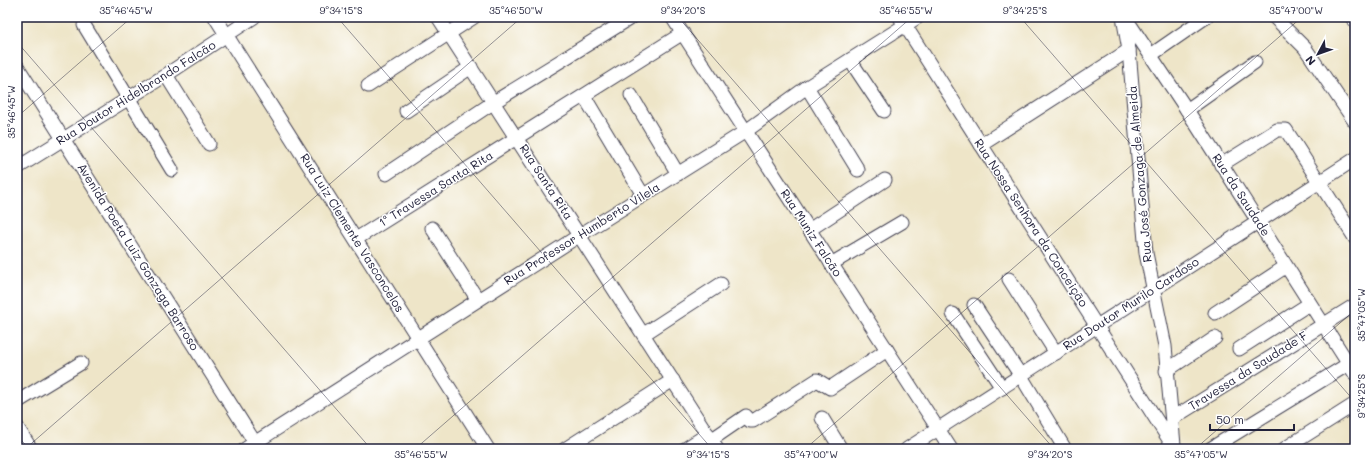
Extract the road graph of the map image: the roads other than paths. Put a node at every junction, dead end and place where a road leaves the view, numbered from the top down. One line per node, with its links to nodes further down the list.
1 (215, 17): 17 (street, Rua Luiz Clemente Vasconcelos)
2 (254, 17): 17 (street, Rua Doutor Hidelbrando Falcão)
3 (438, 17): 16 (street, Rua Santa Rita)
4 (474, 17): 16 (street)
5 (632, 17): 30 (street)
6 (672, 17): 15 (street, Rua Muniz Falcão)
7 (918, 17): 12 (street, Rua Professor Humberto Vilela)
8 (1206, 17): 19 (street)
9 (1274, 17): 34 (street)
10 (1353, 17): 13 (street)
11 (1126, 18): 18 (street, Rua José Gonzaga de Almeida); 19 (street, Rua da Saudade)
12 (903, 21): 21 (street, Rua Professor Humberto Vilela); 39 (street, Rua Nossa Senhora da Conceição)
13 (1355, 21)
14 (84, 25): 29 (street)
15 (683, 33): 28 (street, 1ª Travessa Santa Rita); 35 (street, Rua Muniz Falcão)
16 (449, 34): 23 (street, Rua Santa Rita); 25 (street)
17 (227, 35): 24 (street, Rua Doutor Hidelbrando Falcão); 56 (street, Rua Luiz Clemente Vasconcelos)
18 (1129, 50): 39 (street); 61 (street, Rua José Gonzaga de Almeida)
19 (1151, 55): 31 (street, Rua da Saudade)
20 (1255, 62): 31 (street)
21 (853, 64): 26 (street, Rua Professor Humberto Vilela); 33 (street)
22 (17, 66): 36 (street, Avenida Poeta Luiz Gonzaga Barroso)
23 (471, 68): 30 (street, Rua Santa Rita); 32 (street)
24 (166, 75): 29 (street, Rua Doutor Hidelbrando Falcão); 38 (street)
25 (368, 86)
26 (807, 87): 35 (street, Rua Professor Humberto Vilela); 44 (street)
27 (631, 95): 46 (street)
28 (584, 96): 37 (street, 1ª Travessa Santa Rita); 49 (street)
29 (129, 99): 36 (street, Rua Doutor Hidelbrando Falcão); 43 (street)
30 (494, 102): 37 (street, Rua Santa Rita); 45 (street)
31 (1187, 110): 41 (street, Rua da Saudade)
32 (406, 111)
33 (884, 111)
34 (1355, 122)
35 (746, 131): 46 (street, Rua Professor Humberto Vilela); 53 (street, Rua Muniz Falcão)
36 (64, 138): 42 (street, Rua Doutor Hidelbrando Falcão); 89 (street, Avenida Poeta Luiz Gonzaga Barroso)
37 (517, 139): 54 (street, Rua Santa Rita); 56 (street, 1ª Travessa Santa Rita)
38 (209, 144)
39 (981, 145): 69 (street, Rua Nossa Senhora da Conceição)
40 (1355, 159): 48 (street, Rua Doutor Murilo Cardoso)
41 (1221, 165): 48 (street); 51 (street, Rua da Saudade)
42 (17, 168)
43 (172, 170)
44 (858, 170)
45 (386, 174)
46 (678, 174): 49 (street, Rua Professor Humberto Vilela)
47 (885, 180): 53 (street)
48 (1319, 183): 51 (street, Rua Doutor Murilo Cardoso); 55 (street)
49 (643, 195): 54 (street, Rua Professor Humberto Vilela)
50 (902, 222): 57 (street)
51 (1259, 222): 58 (street, Rua da Saudade); 61 (street, Rua Doutor Murilo Cardoso)
52 (432, 228): 62 (street)
53 (809, 230): 57 (street, Rua Muniz Falcão)
54 (580, 235): 62 (street, Rua Professor Humberto Vilela); 70 (street, Rua Santa Rita)
55 (1355, 238)
56 (356, 239): 71 (street, Rua Luiz Clemente Vasconcelos)
57 (831, 264): 74 (street, Rua Muniz Falcão)
58 (1285, 267): 63 (street, Rua da Saudade); 66 (street)
59 (1009, 279): 75 (street)
60 (721, 284): 70 (street)
61 (1153, 290): 69 (street, Rua Doutor Murilo Cardoso); 78 (street, Rua José Gonzaga de Almeida)
62 (478, 300): 71 (street, Rua Professor Humberto Vilela)
63 (1309, 304): 68 (street, Rua da Saudade); 73 (street)
64 (974, 305): 79 (street)
65 (1355, 305): 68 (street, Travessa da Saudade F)
66 (1215, 313)
67 (953, 314): 81 (street)
68 (1323, 324): 77 (street, Rua da Saudade); 85 (street, Travessa da Saudade F)
69 (1097, 326): 75 (street, Rua Doutor Murilo Cardoso); 98 (street, Rua Nossa Senhora da Conceição)
70 (644, 334): 80 (street, Rua Santa Rita)
71 (419, 338): 89 (street, Rua Professor Humberto Vilela); 91 (street, Rua Luiz Clemente Vasconcelos)
72 (1215, 338): 78 (street)
73 (1239, 349)
74 (887, 350): 87 (street, Rua Muniz Falcão); 88 (street)
75 (1056, 353): 79 (street, Rua Doutor Murilo Cardoso)
76 (81, 363): 82 (street)
77 (1353, 366): 99 (street)
78 (1170, 369): 85 (street, Rua José Gonzaga de Almeida)
79 (1021, 376): 81 (street, Rua Doutor Murilo Cardoso); 97 (street)
80 (673, 380): 88 (street, Rua Santa Rita); 92 (street)
81 (1002, 388): 87 (street, Rua Doutor Murilo Cardoso)
82 (17, 402)
83 (1355, 404): 100 (street)
84 (822, 418): 94 (street)
85 (1173, 418): 98 (street, Rua José Gonzaga de Almeida)
86 (17, 427): 90 (street)
87 (938, 428): 95 (street, Rua Doutor Murilo Cardoso); 96 (street, Rua Muniz Falcão)
88 (712, 441): 93 (street)
89 (253, 447)
90 (31, 449)
91 (488, 449)
92 (565, 449)
93 (685, 449)
94 (841, 449)
95 (907, 449)
96 (951, 449)
97 (1065, 449)
98 (1175, 449)
99 (1210, 449)
100 (1284, 449)

